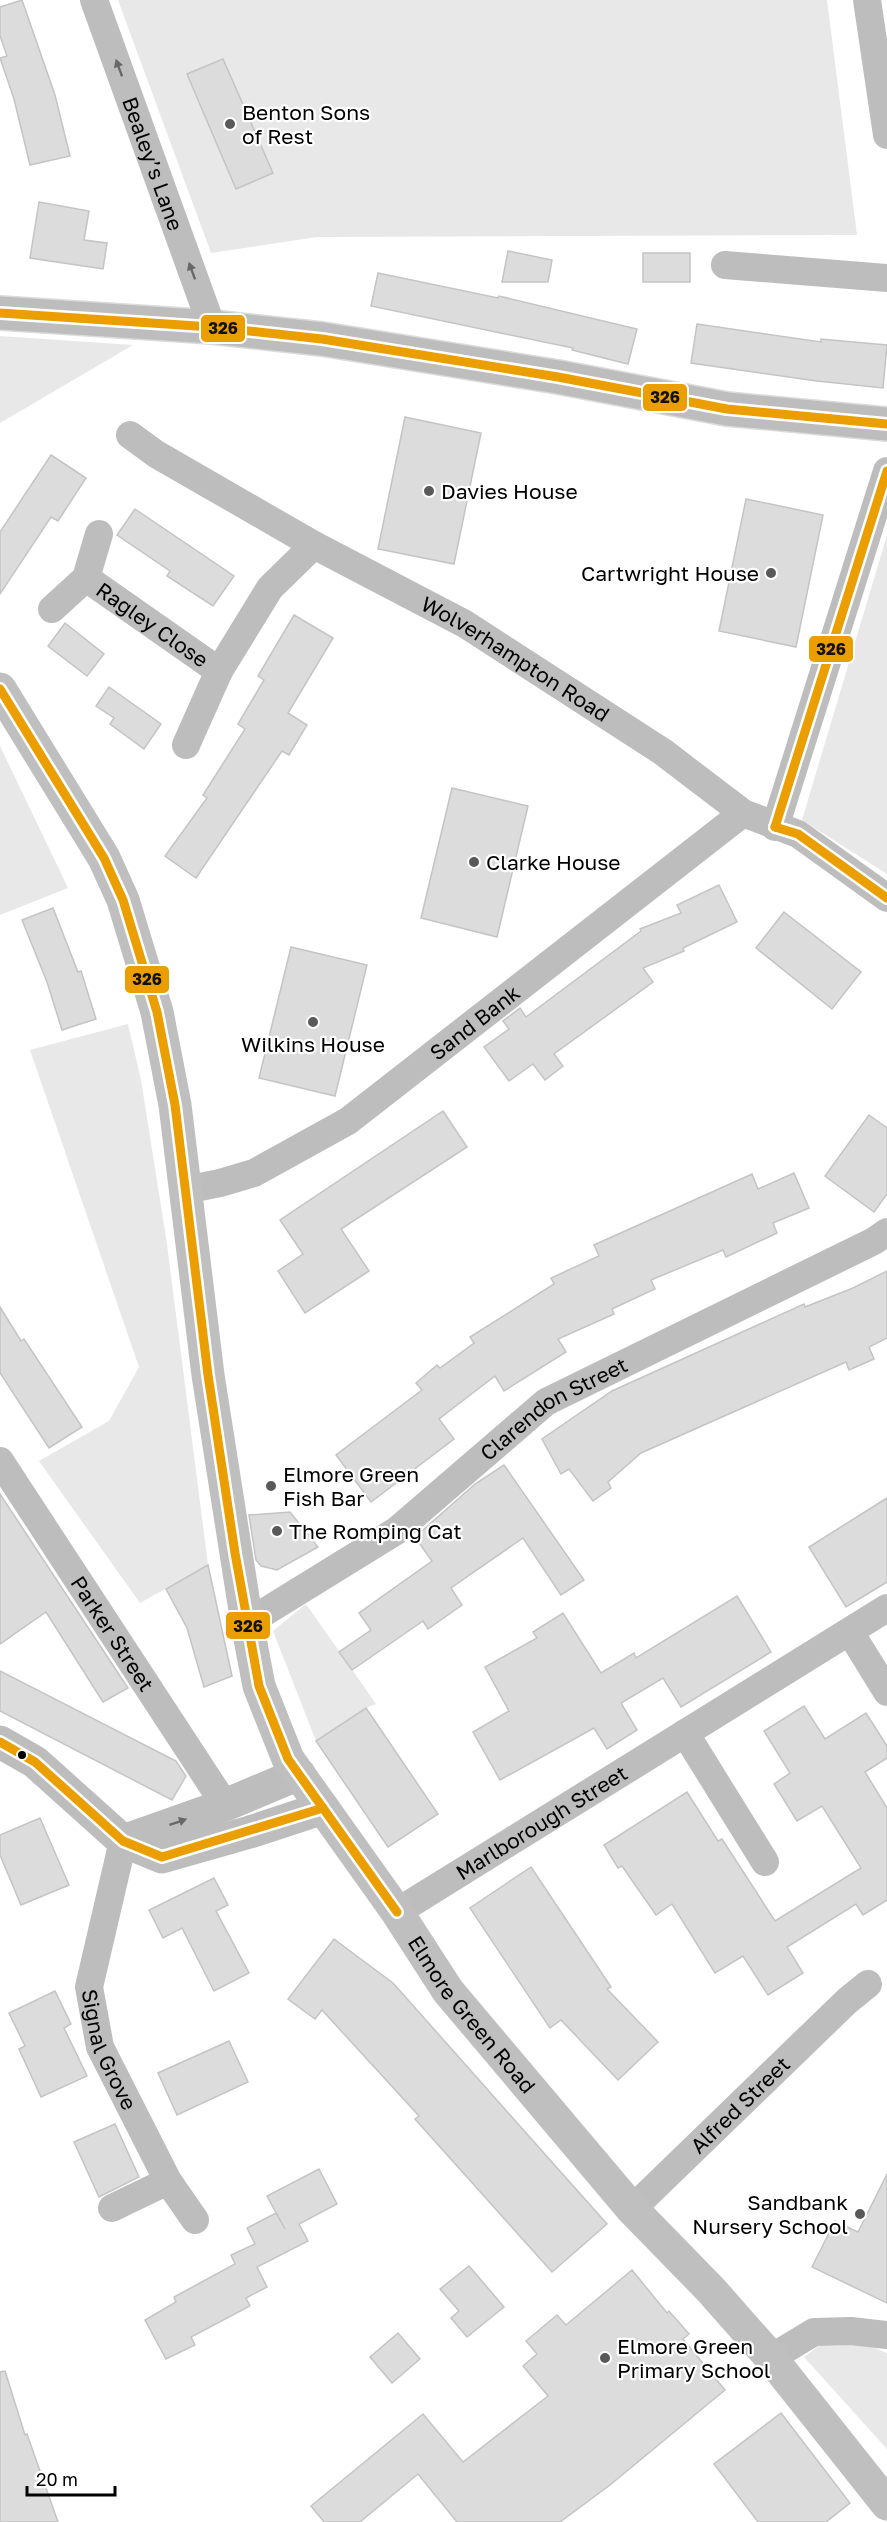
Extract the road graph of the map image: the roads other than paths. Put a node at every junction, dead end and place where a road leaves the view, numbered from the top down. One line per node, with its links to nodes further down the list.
1 (94, 0): 7 (street, Bealey’s Lane, one-way to 1)
2 (867, 0): 3 (street)
3 (887, 135)
4 (725, 266): 5 (street)
5 (887, 278)
6 (0, 313): 7 (main road)
7 (212, 327): 8 (main road)
8 (887, 424)
9 (130, 435): 12 (street, Wolverhampton Road)
10 (887, 471): 19 (street)
11 (99, 534): 13 (street, Ragley Close)
12 (314, 545): 15 (street, Ragley Close); 18 (street, Wolverhampton Road)
13 (86, 578): 14 (street, Ragley Close); 15 (street, Ragley Close)
14 (52, 609)
15 (219, 671): 17 (street, Ragley Close)
16 (0, 689): 21 (main road, Elmore Green Road)
17 (186, 745)
18 (743, 813): 19 (street, Wolverhampton Road); 21 (street, Sand Bank)
19 (775, 827): 20 (street, Wolverhampton Road)
20 (887, 898)
21 (185, 1190): 25 (main road, Elmore Green Road)
22 (887, 1232): 25 (street, Clarendon Street)
23 (0, 1461): 31 (street, Parker Street)
24 (887, 1608): 26 (street, Marlborough Street)
25 (247, 1623): 30 (main road, Elmore Green Road)
26 (850, 1632): 27 (street); 28 (street, Marlborough Street)
27 (887, 1692)
28 (685, 1733): 34 (street); 35 (street, Marlborough Street)
29 (0, 1742): 33 (main road)
30 (299, 1774): 31 (main road); 32 (main road, Elmore Green Road)
31 (225, 1805): 33 (main road, one-way to 31)
32 (323, 1808): 33 (main road); 35 (main road, Elmore Green Road)
33 (123, 1841): 37 (street, Signal Grove)
34 (765, 1862)
35 (397, 1912): 39 (main road, Elmore Green Road)
36 (849, 1991): 39 (street, Alfred Street)
37 (168, 2181): 38 (street); 40 (street, Signal Grove)
38 (112, 2208)
39 (632, 2209): 42 (main road, Elmore Green Road)
40 (195, 2220)
41 (887, 2335): 42 (street)
42 (771, 2358): 43 (main road, Elmore Green Road)
43 (887, 2504)

